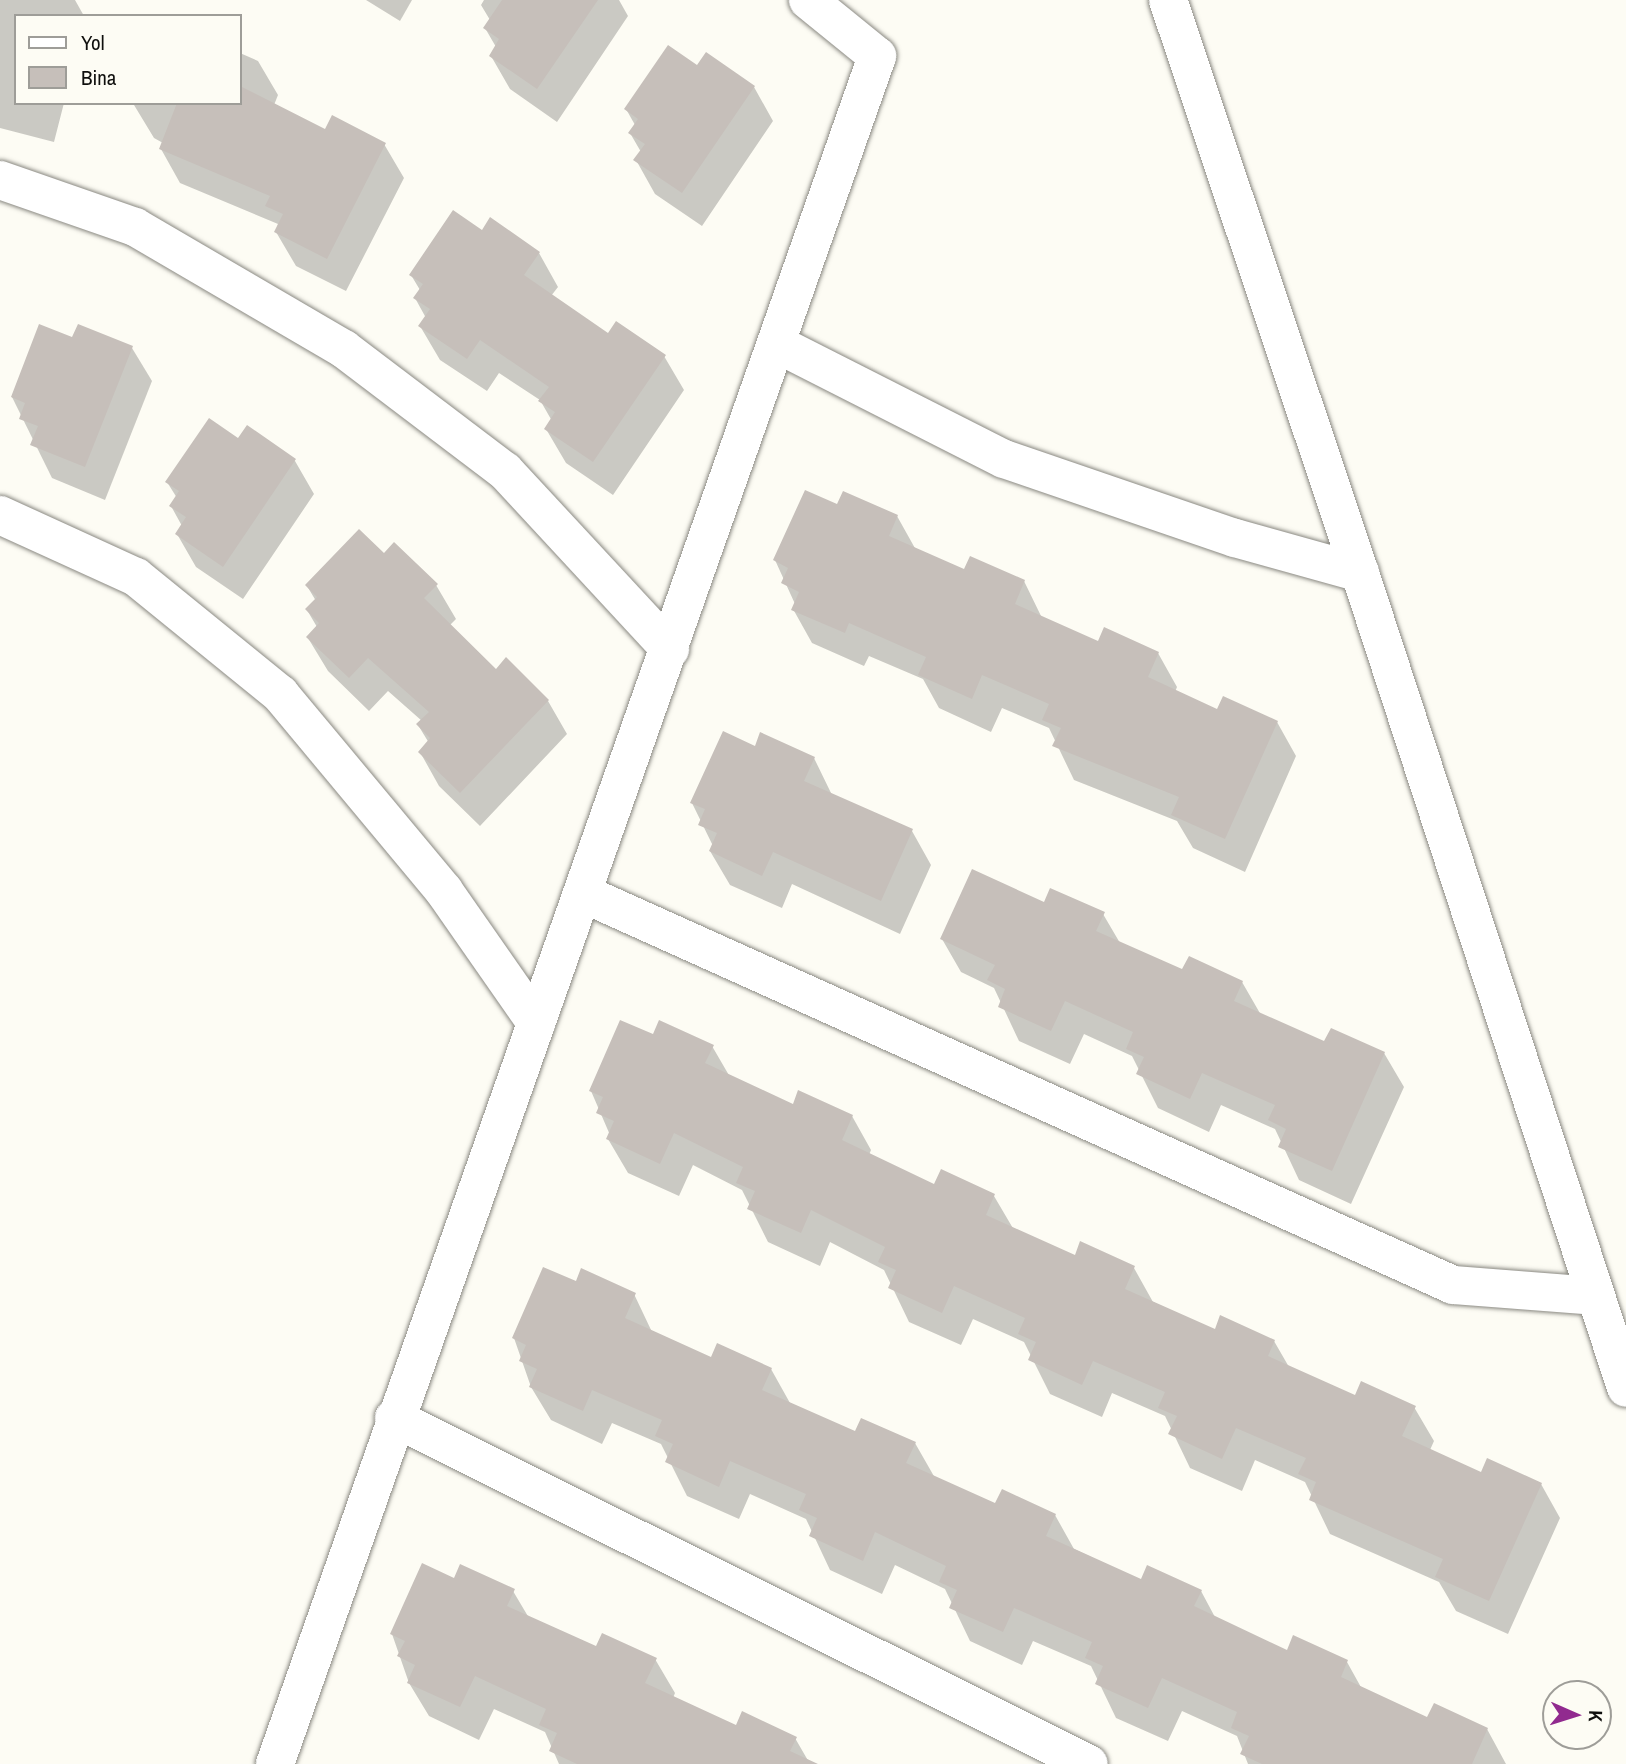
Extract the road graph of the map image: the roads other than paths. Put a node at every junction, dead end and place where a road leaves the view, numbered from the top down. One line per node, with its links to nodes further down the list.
1 (808, 0): 4 (street)
2 (1168, 0): 6 (street)
3 (0, 180): 7 (street)
4 (777, 344): 6 (street); 7 (street)
5 (0, 515): 9 (street)
6 (1360, 573): 10 (street)
7 (670, 649): 8 (street)
8 (582, 893): 9 (street); 10 (street)
9 (536, 1023): 12 (street)
10 (1595, 1296): 11 (street)
11 (1626, 1388)
12 (394, 1418): 13 (street); 14 (street)
13 (275, 1764)
14 (1089, 1764)

